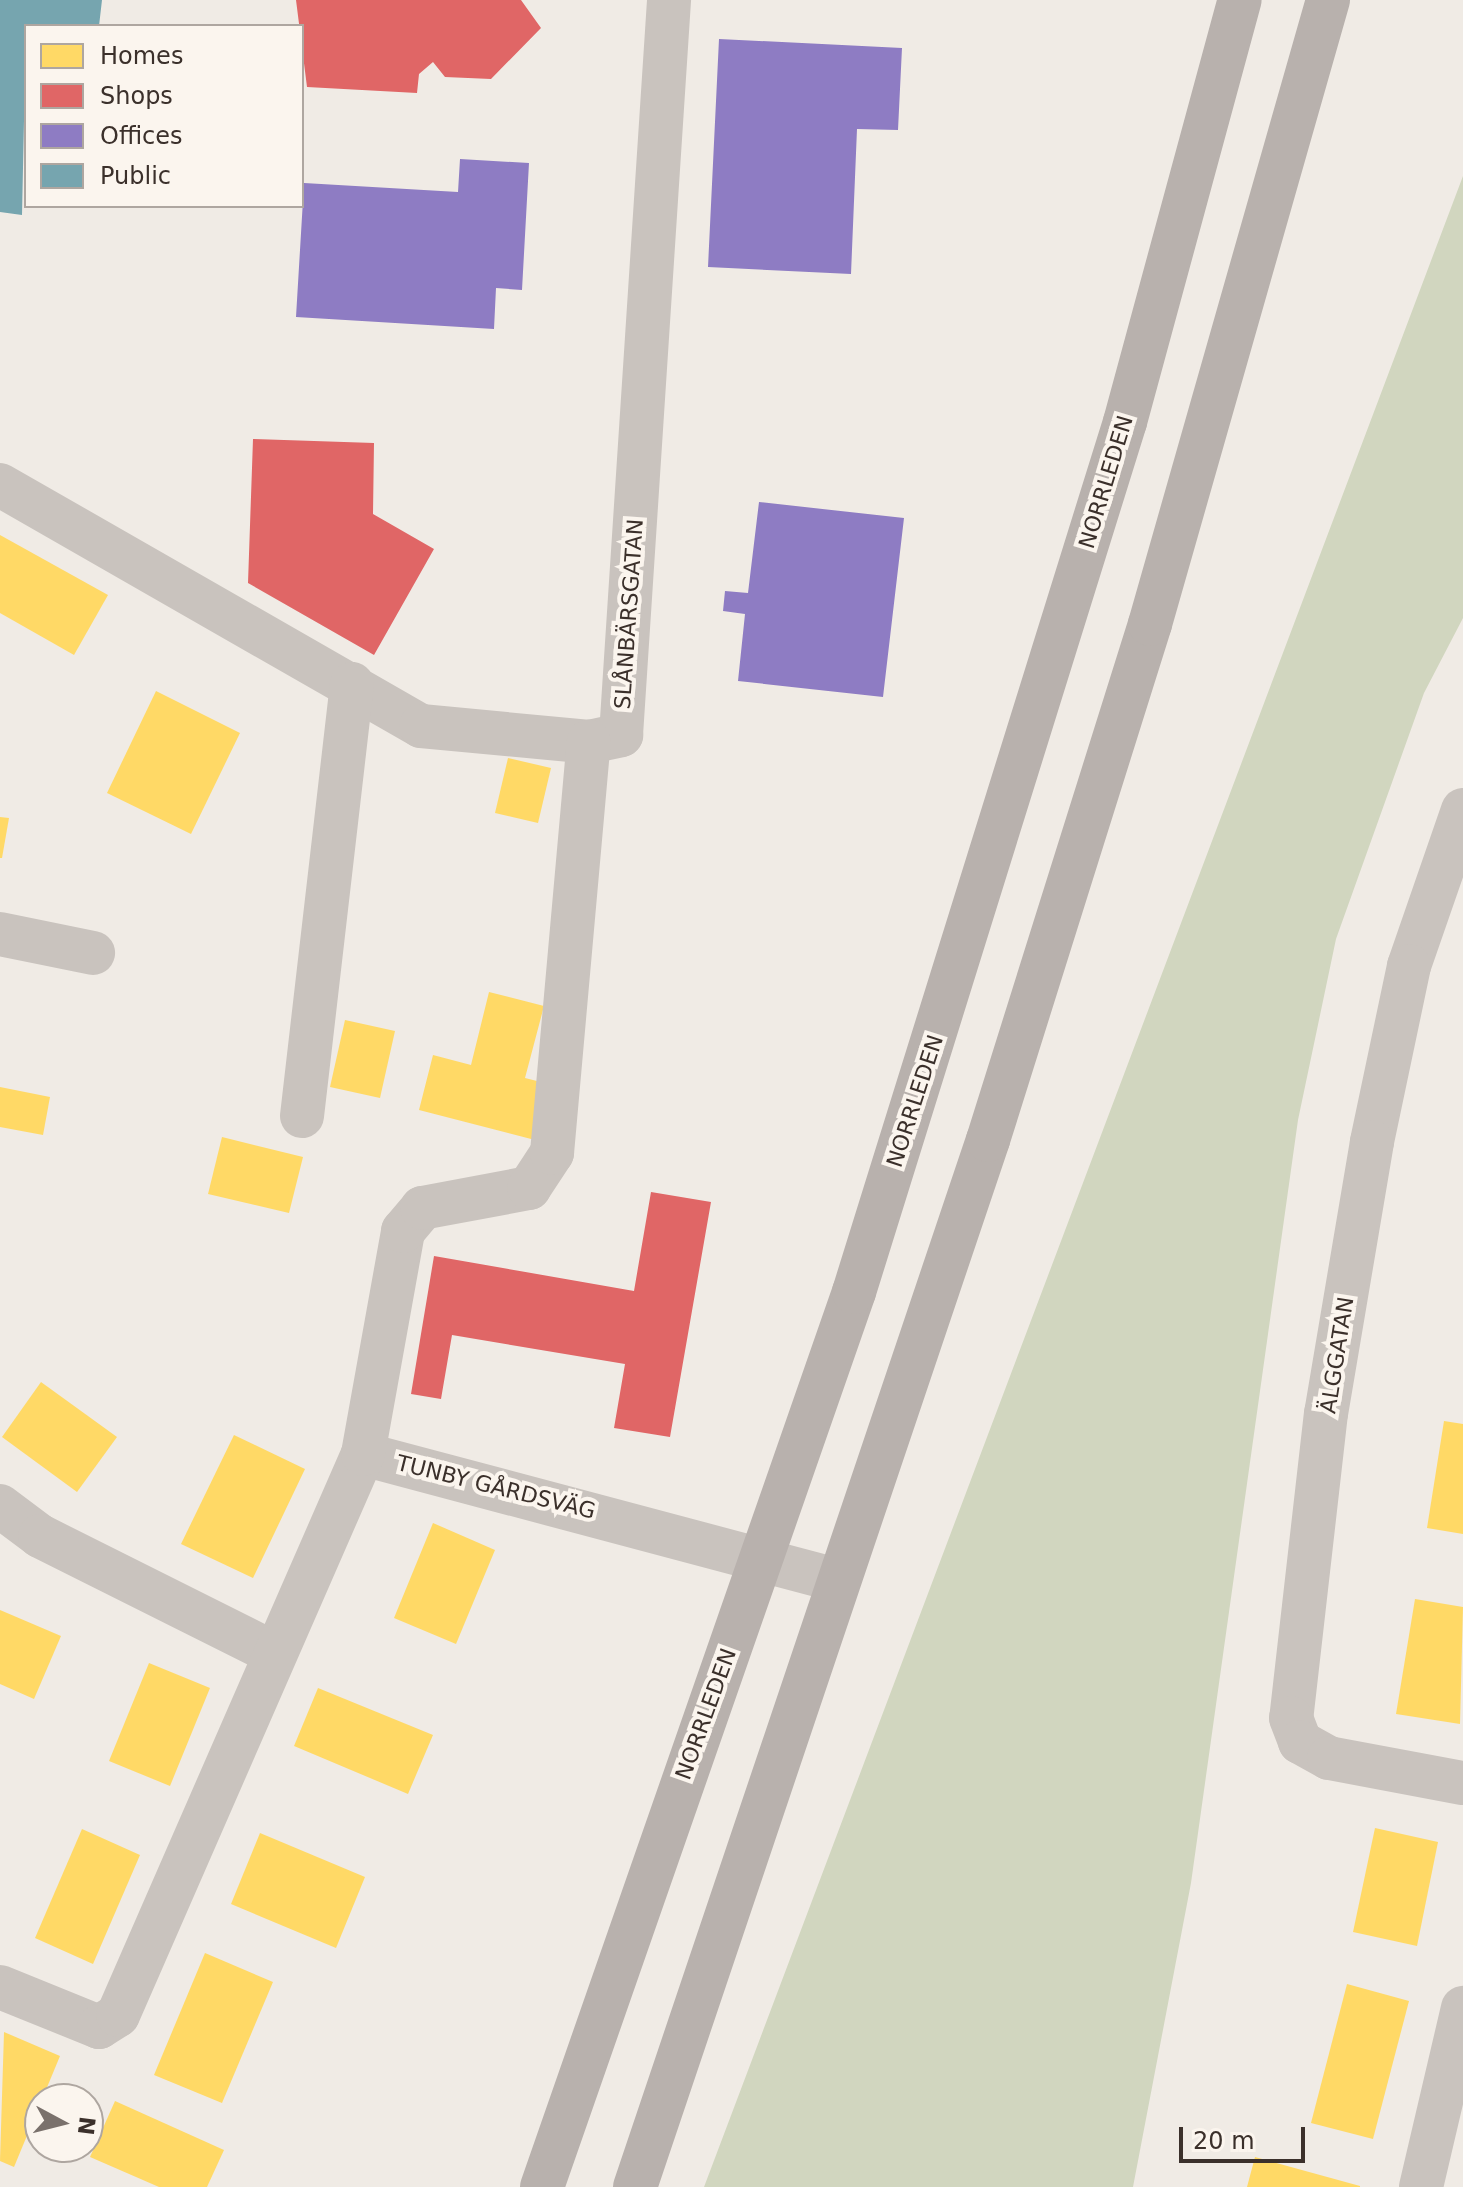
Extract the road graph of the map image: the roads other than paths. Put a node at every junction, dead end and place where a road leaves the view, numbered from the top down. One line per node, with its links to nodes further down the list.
1 (669, 0): 6 (street, SLÅNBÄRSGATAN)
2 (1240, 0): 13 (main road, NORRLEDEN)
3 (1328, 0): 14 (main road)
4 (0, 485): 5 (street, SLÅNBÄRSGATAN)
5 (352, 684): 6 (street, SLÅNBÄRSGATAN); 10 (street)
6 (589, 742): 11 (street)
7 (1463, 810): 16 (street, ÄLGGATAN)
8 (0, 934): 9 (street)
9 (93, 953)
10 (302, 1116)
11 (363, 1454): 13 (street, TUNBY GÅRDSVÄG); 15 (street)
12 (0, 1506): 15 (street)
13 (760, 1560): 14 (street, TUNBY GÅRDSVÄG); 19 (main road, NORRLEDEN)
14 (838, 1580): 20 (main road)
15 (274, 1653): 17 (street)
16 (1463, 1783)
17 (0, 1987)
18 (1463, 2008): 21 (street)
19 (542, 2187)
20 (635, 2187)
21 (1421, 2187)

